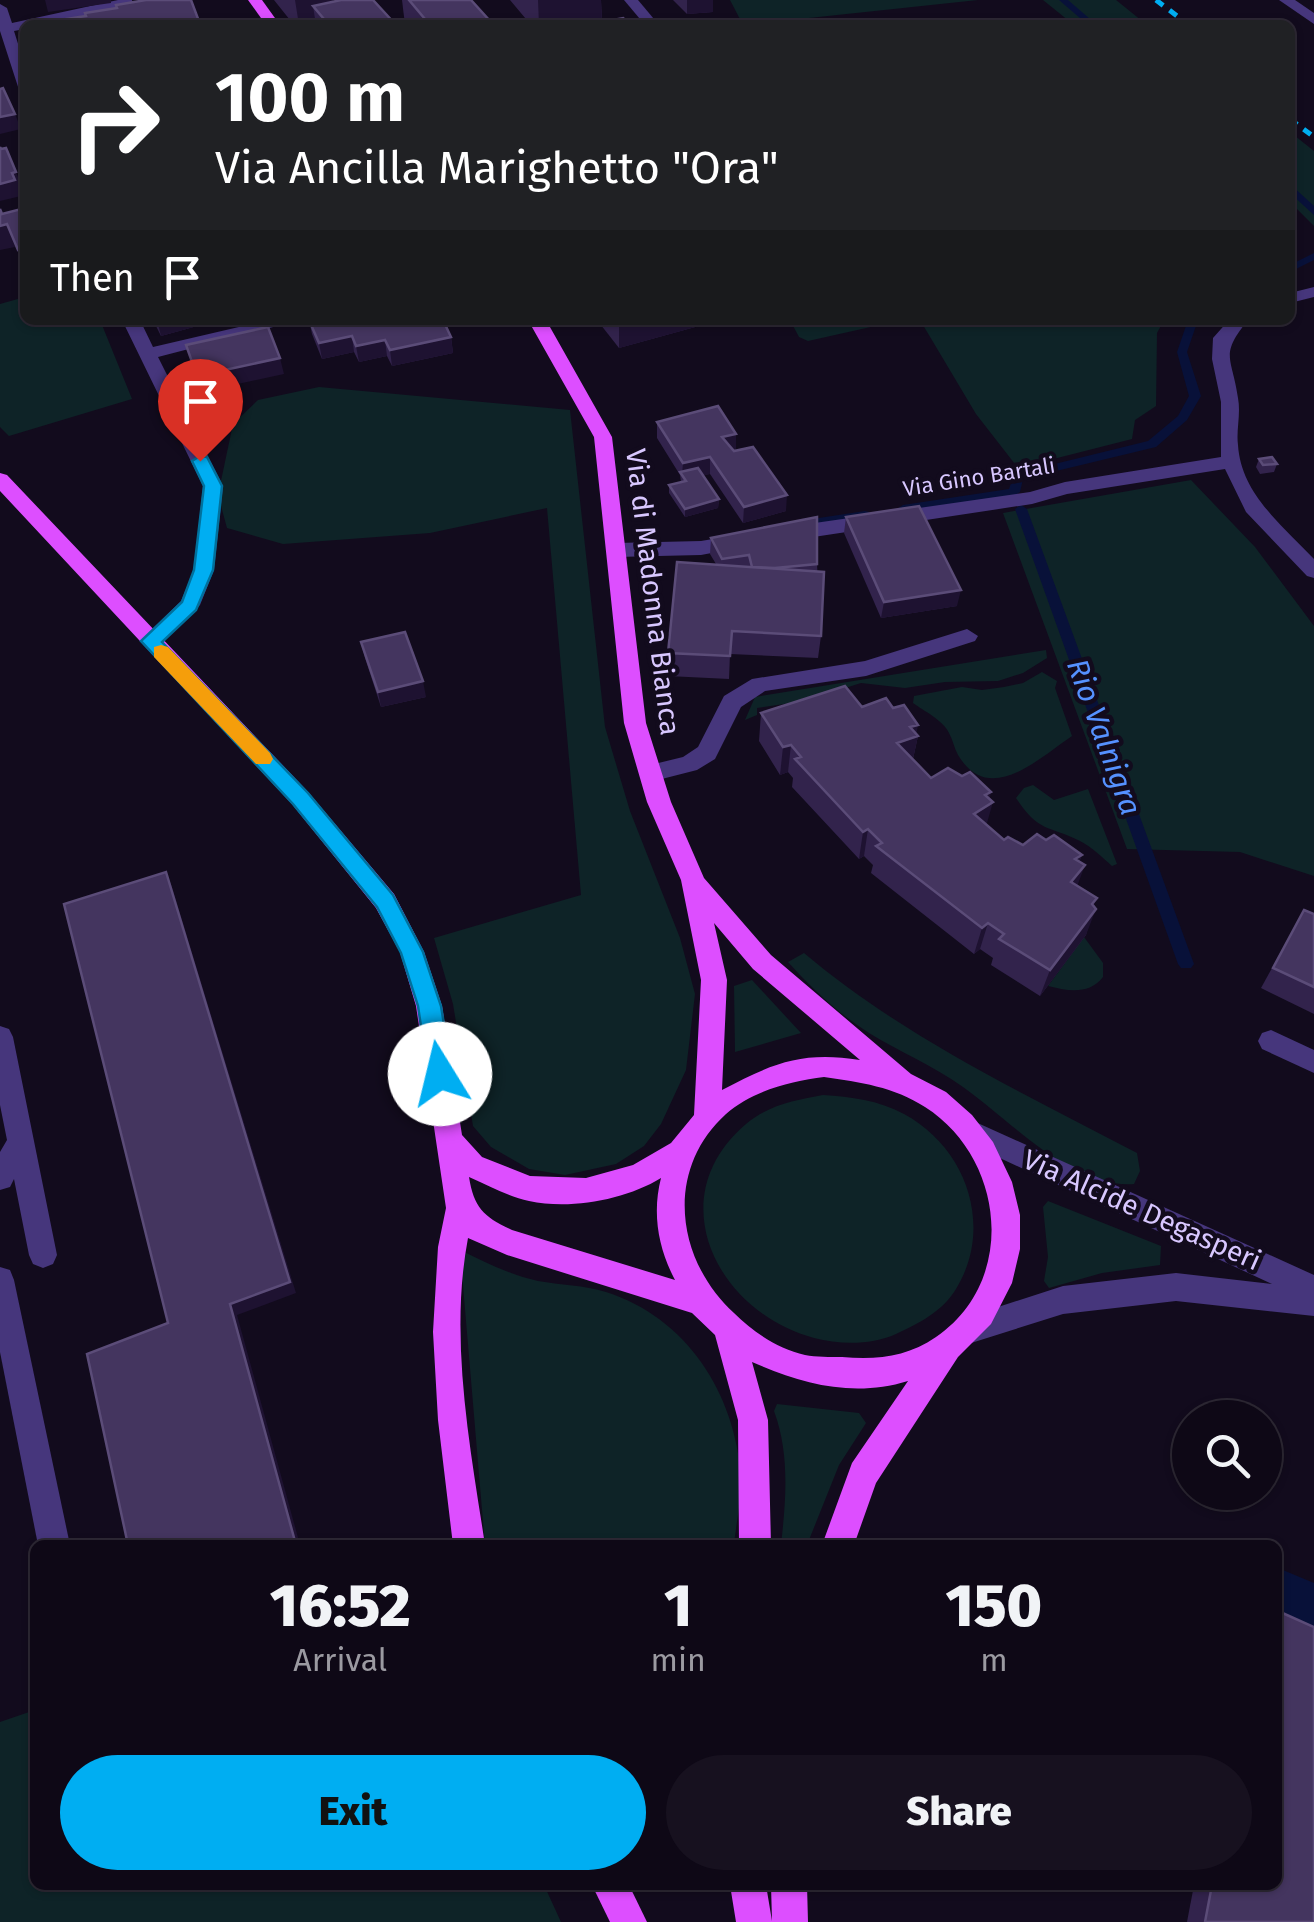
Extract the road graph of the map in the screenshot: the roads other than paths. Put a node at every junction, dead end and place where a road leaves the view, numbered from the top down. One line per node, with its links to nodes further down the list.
1 (124, 0): 5 (street)
2 (631, 0): 6 (street)
3 (1286, 0): 7 (street)
4 (0, 8): 9 (street)
5 (48, 20)
6 (648, 20)
7 (1314, 20)
8 (20, 25): 9 (street)
9 (6, 28): 10 (street)
10 (20, 75)
11 (20, 89): 12 (street)
12 (4, 91)
13 (133, 325): 17 (street)
14 (270, 325): 17 (street)
15 (540, 325): 20 (main road, Via di Madonna Bianca)
16 (1234, 325): 18 (street)
17 (147, 354): 23 (street)
18 (1230, 462): 20 (street, Via Gino Bartali); 21 (street)
19 (0, 479): 23 (main road)
20 (616, 550): 24 (main road, Via di Madonna Bianca)
21 (1314, 570)
22 (967, 636): 24 (street)
23 (151, 641): 32 (main road)
24 (650, 772): 25 (main road, Via di Madonna Bianca)
25 (693, 880): 29 (main road, Via di Madonna Bianca); 30 (main road, Via di Madonna Bianca)
26 (0, 1037): 33 (street)
27 (1271, 1041): 28 (street)
28 (1314, 1062)
29 (907, 1084): 30 (main road); 31 (main road)
30 (706, 1116): 34 (main road)
31 (970, 1132): 39 (street, Via Alcide Degasperi); 43 (main road)
32 (450, 1140): 34 (main road); 36 (main road)
33 (20, 1142): 35 (street); 37 (street)
34 (682, 1151): 40 (main road)
35 (0, 1178)
36 (460, 1208): 40 (main road); 45 (main road)
37 (44, 1255)
38 (0, 1280): 44 (street)
39 (1314, 1289)
40 (698, 1301): 42 (main road)
41 (1314, 1302): 43 (street, Via Alcide Degasperi)
42 (730, 1336): 43 (main road); 46 (main road)
43 (958, 1340): 47 (main road)
44 (53, 1540)
45 (468, 1540)
46 (755, 1540)
47 (840, 1540)
48 (613, 1890): 51 (main road)
49 (749, 1890): 52 (main road)
50 (789, 1890): 53 (main road)
51 (629, 1922)
52 (754, 1922)
53 (790, 1922)

